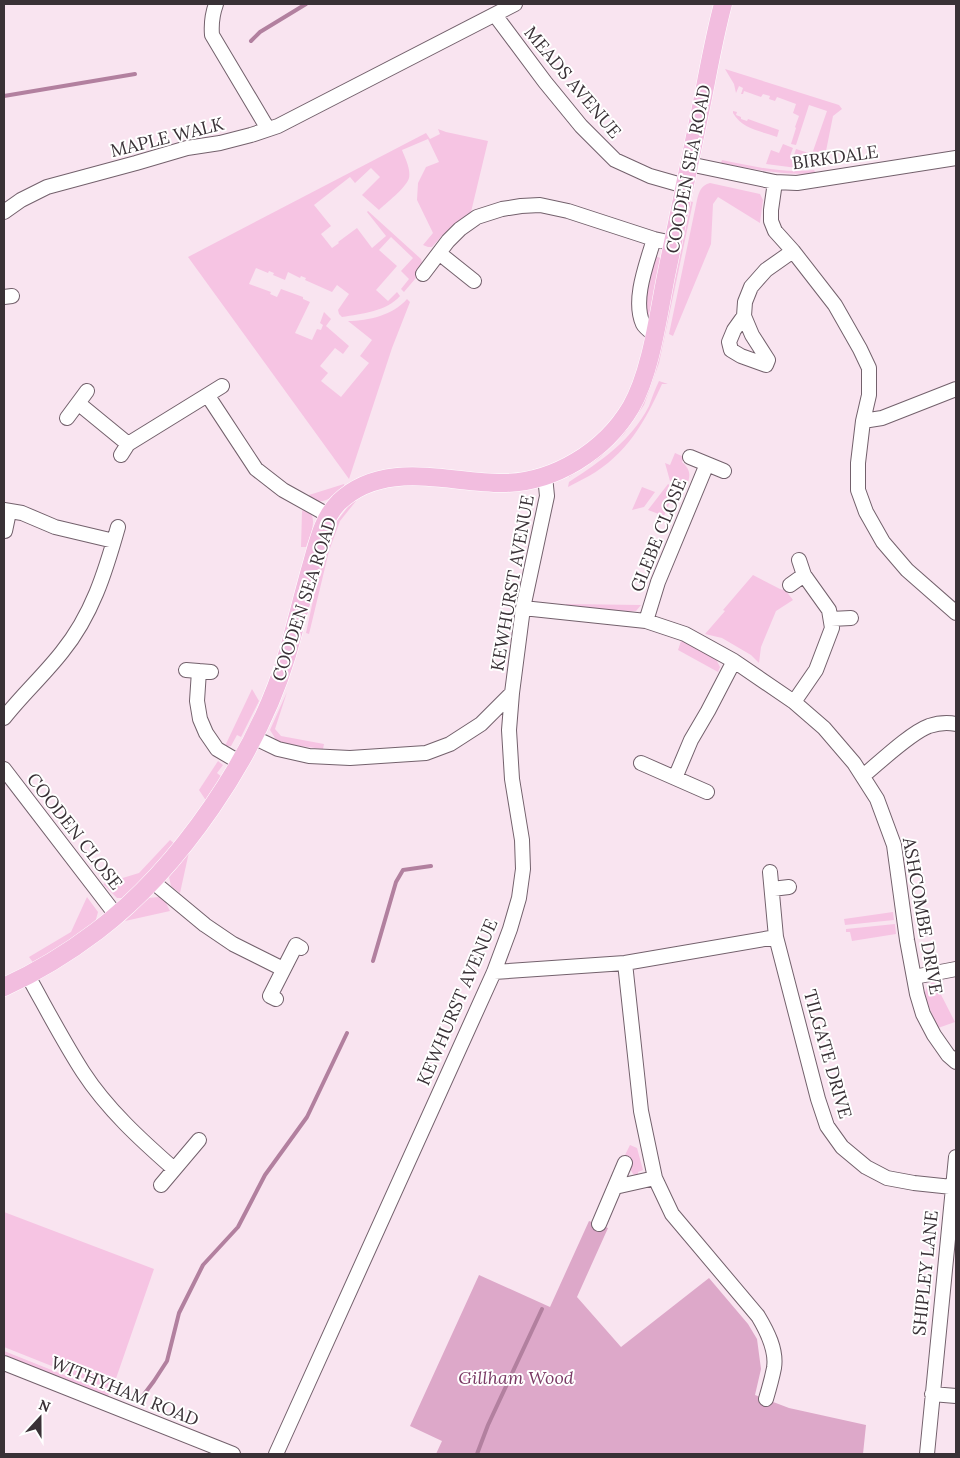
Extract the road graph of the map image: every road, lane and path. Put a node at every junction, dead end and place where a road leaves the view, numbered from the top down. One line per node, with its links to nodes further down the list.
1 (216, 4): 5 (street)
2 (515, 4): 4 (street, MAPLE WALK)
3 (723, 4): 7 (main road, COODEN SEA ROAD)
4 (495, 15): 5 (street, MAPLE WALK); 9 (street, MEADS AVENUE)
5 (268, 129): 10 (street, MAPLE WALK)
6 (956, 158): 8 (street, BIRKDALE)
7 (689, 164): 8 (street, BIRKDALE); 9 (main road, COODEN SEA ROAD)
8 (775, 182): 13 (street)
9 (685, 186): 12 (main road, COODEN SEA ROAD)
10 (4, 212)
11 (654, 239): 12 (street); 14 (street); 18 (street, COODEN SEA ROAD)
12 (673, 243): 18 (main road, COODEN SEA ROAD)
13 (793, 251): 17 (street); 25 (street)
14 (439, 253): 15 (street); 16 (street)
15 (423, 274)
16 (474, 281)
17 (744, 316)
18 (655, 335): 29 (main road, COODEN SEA ROAD)
19 (222, 386): 22 (street)
20 (956, 389): 25 (street)
21 (87, 391): 23 (street)
22 (208, 396): 23 (street); 31 (street)
23 (78, 403): 24 (street)
24 (66, 418)
25 (863, 421): 39 (street)
26 (690, 457): 27 (street, GLEBE CLOSE)
27 (707, 464): 28 (street, GLEBE CLOSE); 42 (street, GLEBE CLOSE)
28 (724, 471)
29 (545, 476): 31 (main road, COODEN SEA ROAD); 38 (street, KEWHURST AVENUE)
30 (6, 511): 33 (street); 34 (street)
31 (328, 515): 49 (main road, COODEN SEA ROAD)
32 (118, 527): 34 (street)
33 (5, 531)
34 (114, 541): 47 (street)
35 (799, 560): 36 (street)
36 (804, 575): 37 (street); 41 (street)
37 (790, 585)
38 (523, 608): 42 (street, ASHCOMBE DRIVE); 45 (street, KEWHURST AVENUE)
39 (956, 614)
40 (851, 618): 41 (street)
41 (831, 619): 46 (street)
42 (646, 621): 43 (street, ASHCOMBE DRIVE)
43 (734, 661): 46 (street, ASHCOMBE DRIVE); 54 (street)
44 (199, 671): 50 (street)
45 (512, 693): 49 (street); 66 (street, KEWHURST AVENUE)
46 (794, 702): 53 (street, ASHCOMBE DRIVE)
47 (4, 718)
48 (956, 724): 53 (street)
49 (253, 737): 50 (main road, COODEN SEA ROAD)
50 (239, 762): 57 (main road, COODEN SEA ROAD)
51 (641, 763): 54 (street)
52 (4, 769): 60 (street, COODEN CLOSE)
53 (863, 776): 68 (street, ASHCOMBE DRIVE)
54 (676, 778): 55 (street)
55 (707, 792)
56 (770, 872): 59 (street, TILGATE DRIVE)
57 (152, 881): 60 (main road, COODEN SEA ROAD); 64 (street)
58 (789, 887): 59 (street)
59 (772, 888): 61 (street, TILGATE DRIVE)
60 (116, 915): 67 (main road, COODEN SEA ROAD)
61 (776, 937): 63 (street); 79 (street, TILGATE DRIVE)
62 (302, 948): 64 (street)
63 (625, 963): 66 (street); 76 (street)
64 (283, 969): 70 (street)
65 (956, 969): 68 (street)
66 (494, 972): 86 (street, KEWHURST AVENUE)
67 (28, 976): 69 (main road, COODEN SEA ROAD); 75 (street)
68 (914, 977): 71 (street, ASHCOMBE DRIVE)
69 (4, 986)
70 (276, 999)
71 (956, 1062)
72 (199, 1140): 75 (street)
73 (956, 1156): 79 (street, SHIPLEY LANE)
74 (625, 1164): 78 (street)
75 (174, 1170): 77 (street)
76 (655, 1178): 78 (street); 84 (street)
77 (161, 1185)
78 (615, 1187): 80 (street)
79 (952, 1187): 82 (street, SHIPLEY LANE)
80 (599, 1224)
81 (4, 1362): 85 (street, WITHYHAM ROAD)
82 (932, 1394): 83 (street); 87 (street, SHIPLEY LANE)
83 (956, 1396)
84 (766, 1399)
85 (233, 1454)
86 (276, 1454)
87 (927, 1454)

